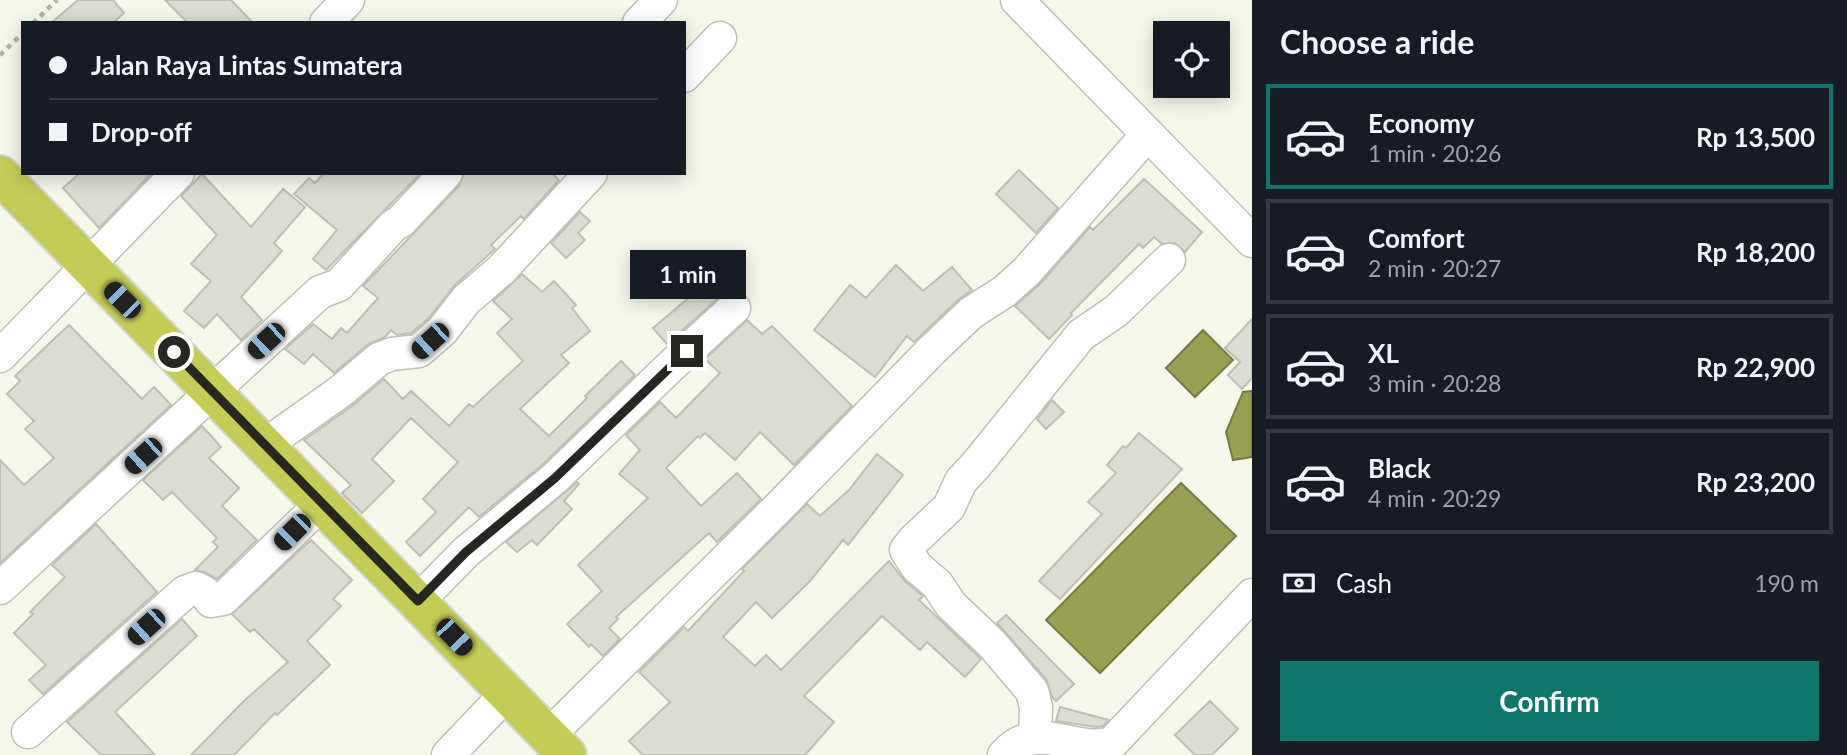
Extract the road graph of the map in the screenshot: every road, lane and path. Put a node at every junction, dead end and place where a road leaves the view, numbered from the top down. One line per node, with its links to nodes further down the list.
1 (57, 0): 5 (path)
2 (348, 0): 6 (street)
3 (661, 0): 7 (street)
4 (1017, 0): 12 (street)
5 (35, 21)
6 (328, 21)
7 (641, 21)
8 (21, 35): 10 (path)
9 (720, 38): 11 (street)
10 (0, 55)
11 (686, 73)
12 (1147, 135): 17 (street); 31 (street)
13 (0, 175): 19 (highway)
14 (176, 175): 19 (street)
15 (444, 175): 22 (street)
16 (589, 175): 23 (street)
17 (1252, 241)
18 (1169, 260): 30 (street)
19 (87, 266): 21 (street); 22 (highway)
20 (734, 308): 27 (street)
21 (0, 356)
22 (213, 391): 23 (highway); 25 (street)
23 (265, 445): 24 (highway)
24 (321, 503): 27 (highway); 29 (street)
25 (0, 588)
26 (1252, 595): 30 (street)
27 (418, 601): 28 (highway)
28 (508, 692): 31 (highway); 32 (street)
29 (28, 732)
30 (1035, 738): 33 (street)
31 (557, 745)
32 (449, 755)
33 (1003, 755)

